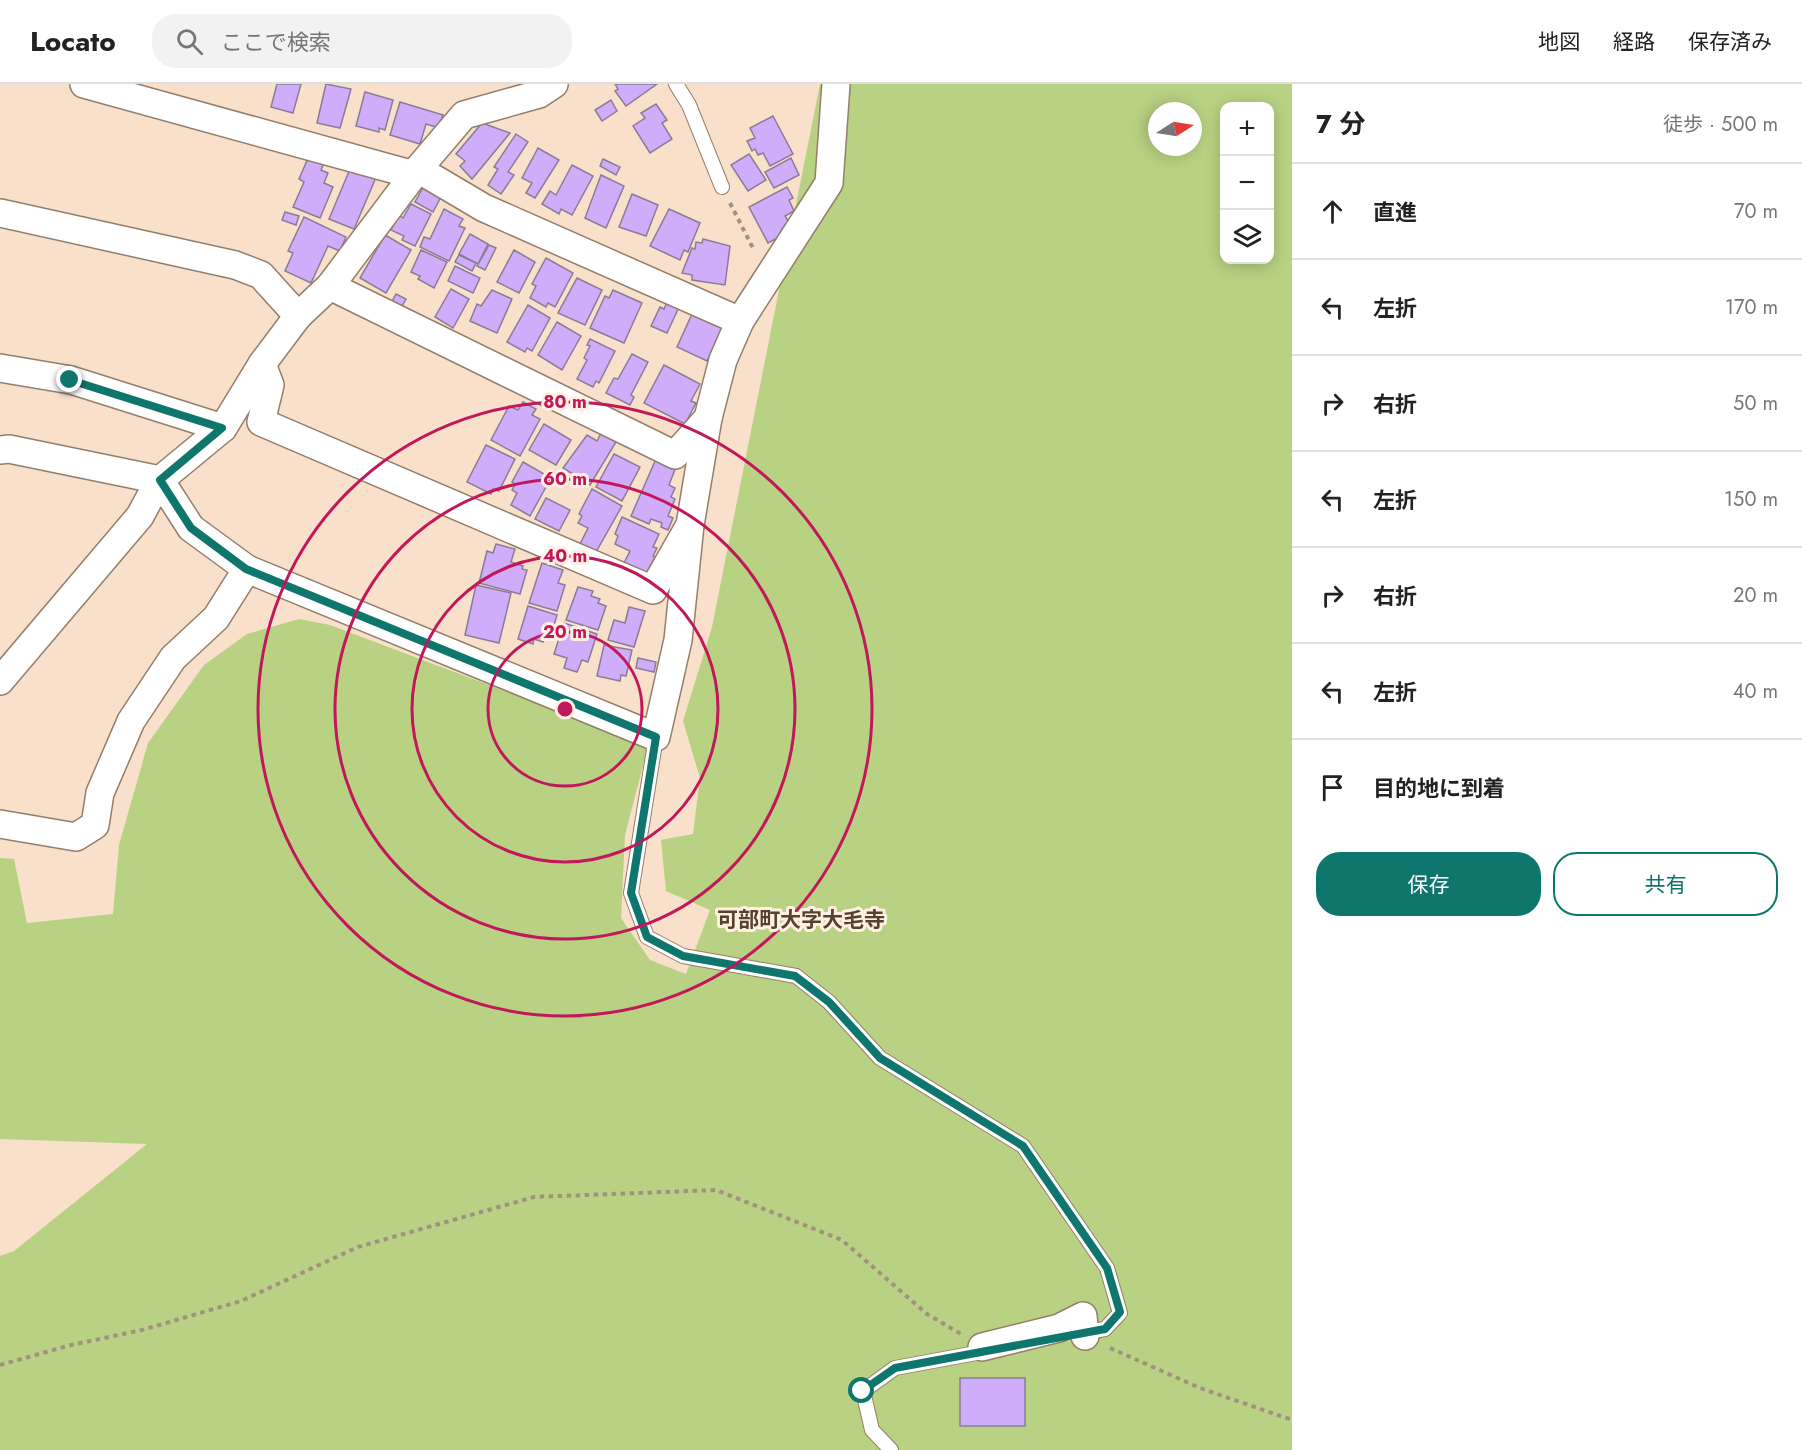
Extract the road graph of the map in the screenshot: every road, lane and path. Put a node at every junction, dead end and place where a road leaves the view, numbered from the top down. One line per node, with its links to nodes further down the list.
1 (84, 84): 5 (street)
2 (554, 84): 5 (street)
3 (676, 84): 6 (lane)
4 (836, 84): 8 (street)
5 (416, 172): 9 (street); 11 (street)
6 (722, 187): 8 (path)
7 (0, 213): 10 (street)
8 (768, 277): 11 (street)
9 (330, 286): 10 (street); 14 (street)
10 (298, 316): 12 (street)
11 (740, 321): 14 (street)
12 (262, 364): 15 (street); 18 (street)
13 (0, 369): 15 (street)
14 (708, 418): 18 (street)
15 (222, 428): 17 (street)
16 (0, 450): 17 (street)
17 (160, 479): 19 (street); 20 (street)
18 (690, 525): 21 (street)
19 (246, 569): 21 (street); 22 (street)
20 (0, 681)
21 (656, 737): 27 (lane)
22 (0, 824)
23 (1084, 1336): 24 (street); 26 (path)
24 (981, 1347): 25 (path)
25 (0, 1365)
26 (1292, 1420)
27 (891, 1450)

